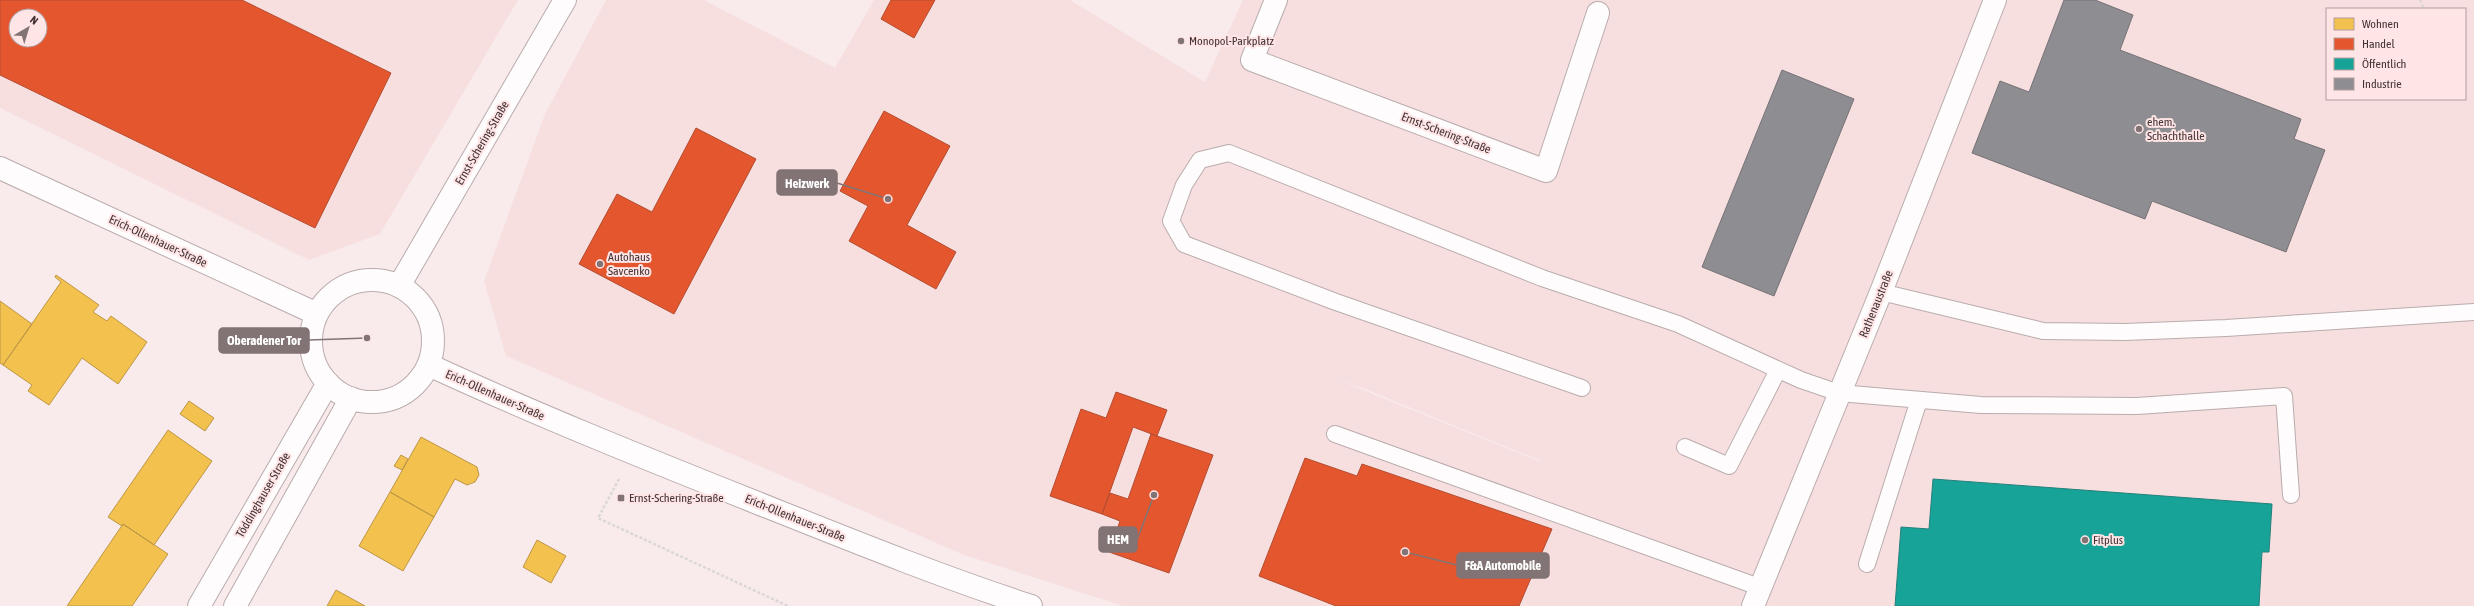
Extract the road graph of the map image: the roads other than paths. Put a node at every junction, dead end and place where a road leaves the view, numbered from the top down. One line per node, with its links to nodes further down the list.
1 (565, 0): 6 (street, Ernst-Schering-Straße)
2 (1276, 0): 4 (street, Ernst-Schering-Straße)
3 (1995, 0): 7 (street, Rathenaustraße)
4 (1598, 13)
5 (0, 168): 9 (street, Erich-Ollenhauer-Straße)
6 (399, 286): 9 (street); 10 (street)
7 (1880, 292): 8 (lane); 14 (street, Rathenaustraße)
8 (2474, 312)
9 (317, 314): 12 (street)
10 (429, 365): 15 (street); 24 (street, Erich-Ollenhauer-Straße)
11 (1778, 370): 13 (lane); 14 (lane); 18 (lane)
12 (328, 384): 15 (street); 22 (street, Töddinghauser Straße)
13 (1582, 388)
14 (1840, 393): 16 (lane); 21 (street, Rathenaustraße)
15 (350, 398): 23 (street)
16 (1919, 400): 19 (lane); 20 (lane)
17 (1335, 434): 21 (lane)
18 (1685, 447)
19 (2291, 495)
20 (1867, 564)
21 (1756, 596)
22 (199, 606)
23 (235, 606)
24 (1031, 606)

